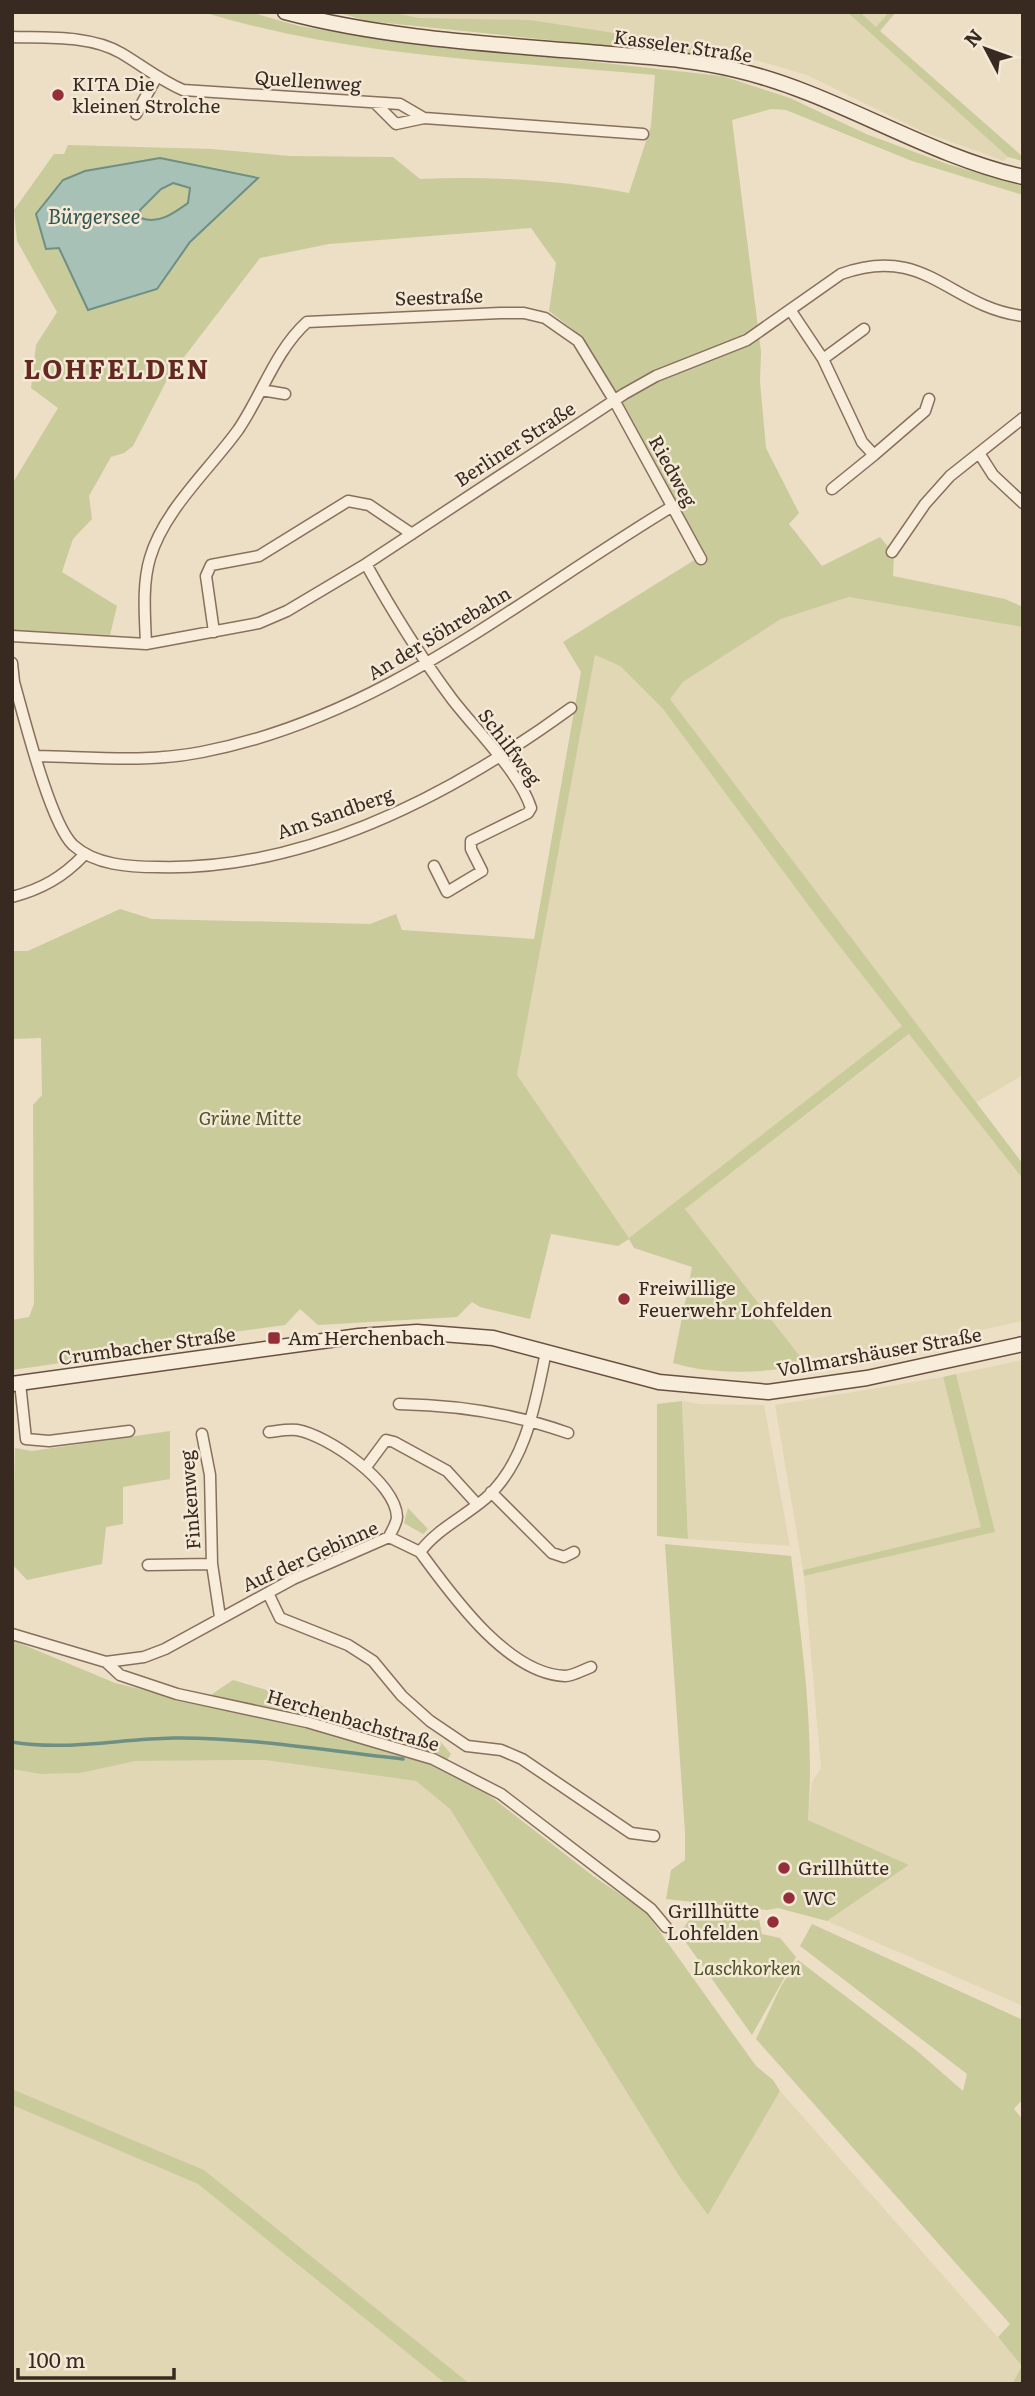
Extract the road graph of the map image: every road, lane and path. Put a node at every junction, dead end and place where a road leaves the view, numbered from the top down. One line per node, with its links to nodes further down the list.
1 (285, 12): 8 (main road, Kasseler Straße)
2 (12, 37): 3 (street, Quellenweg)
3 (156, 78): 4 (street, Quellenweg); 5 (street)
4 (375, 103): 6 (street, Quellenweg); 6 (street, Quellenweg)
5 (136, 114)
6 (424, 118): 7 (street, Quellenweg)
7 (643, 134)
8 (1023, 177)
9 (792, 311): 10 (street, Berliner Straße); 12 (street); 16 (street, Berliner Straße)
10 (1023, 316)
11 (864, 329): 12 (street)
12 (823, 359): 19 (street)
13 (261, 390): 14 (street); 16 (street, Seestraße); 29 (street, Seestraße)
14 (285, 394)
15 (929, 399): 19 (street)
16 (614, 400): 22 (street, Riedweg); 23 (street, Berliner Straße)
17 (1023, 418): 18 (street)
18 (979, 453): 21 (street); 24 (street)
19 (874, 455): 20 (street)
20 (832, 489)
21 (1023, 503)
22 (673, 506): 25 (street, Riedweg); 31 (street, An der Söhrebahn)
23 (412, 534): 26 (street, Berliner Straße); 27 (street)
24 (892, 552)
25 (701, 559)
26 (366, 564): 27 (street, Berliner Straße); 31 (street, Schilfweg)
27 (214, 632): 29 (street, Berliner Straße)
28 (12, 636): 29 (street, Berliner Straße)
29 (146, 644)
30 (12, 663): 33 (street)
31 (427, 665): 33 (street, An der Söhrebahn); 34 (street, Schilfweg)
32 (571, 708): 34 (street, Am Sandberg)
33 (38, 756): 35 (street)
34 (500, 758): 35 (street, Am Sandberg); 36 (street, Schilfweg)
35 (85, 855): 37 (street)
36 (433, 866)
37 (12, 897)
38 (1023, 1344): 40 (main road, Vollmarshäuser Straße)
39 (546, 1352): 40 (main road, Crumbacher Straße); 41 (main road, Crumbacher Straße); 43 (street)
40 (659, 1382)
41 (16, 1383): 48 (street)
42 (399, 1404): 43 (street)
43 (531, 1420): 46 (street); 51 (street)
44 (129, 1431): 48 (street)
45 (269, 1432): 50 (street)
46 (568, 1433)
47 (202, 1434): 56 (street, Finkenweg)
48 (26, 1439): 49 (street)
49 (12, 1441)
50 (366, 1467): 52 (street); 53 (street)
51 (491, 1492): 52 (street); 55 (street)
52 (477, 1504): 54 (street)
53 (389, 1537): 54 (street, Auf der Gebinne); 58 (street, Auf der Gebinne)
54 (419, 1552): 62 (street)
55 (574, 1552)
56 (212, 1564): 57 (street, Finkenweg); 59 (street, Finkenweg)
57 (148, 1565)
58 (268, 1593): 59 (street, Auf der Gebinne); 63 (street)
59 (220, 1617): 61 (street)
60 (12, 1634): 61 (street, Herchenbachstraße)
61 (106, 1662): 64 (street, Herchenbachstraße)
62 (591, 1667)
63 (654, 1836)
64 (666, 1927)

